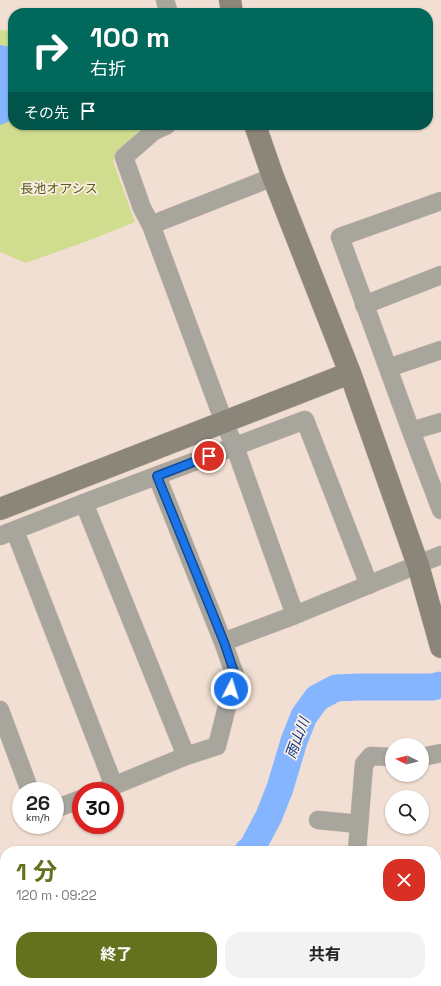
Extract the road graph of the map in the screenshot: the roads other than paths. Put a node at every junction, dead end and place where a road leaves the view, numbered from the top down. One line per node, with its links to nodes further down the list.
1 (156, 130): 5 (street)
2 (257, 130): 3 (street)
3 (273, 177): 5 (street); 10 (street)
4 (441, 201): 7 (street)
5 (151, 225): 11 (street)
6 (441, 275): 7 (street)
7 (364, 305): 9 (street)
8 (441, 350): 9 (street)
9 (388, 368): 13 (street)
10 (350, 373): 11 (street); 21 (street)
11 (224, 422): 14 (street); 17 (street)
12 (441, 422): 13 (street)
13 (410, 431): 18 (street)
14 (235, 447): 15 (street); 22 (street); 23 (street)
15 (157, 476): 16 (street); 24 (street)
16 (84, 502): 19 (street); 28 (street)
17 (0, 508)
18 (441, 510)
19 (7, 534): 32 (street)
20 (441, 555): 21 (street)
21 (418, 565): 22 (street); 25 (street)
22 (369, 585): 23 (street)
23 (295, 615): 24 (street)
24 (224, 642): 28 (street)
25 (441, 647)
26 (0, 710): 31 (street)
27 (441, 753): 29 (street)
28 (186, 756): 33 (street)
29 (429, 756)
30 (385, 757): 35 (street)
31 (27, 782)
32 (106, 782)
33 (123, 782)
34 (318, 820): 35 (street)
35 (359, 824): 36 (street)
36 (357, 846)

